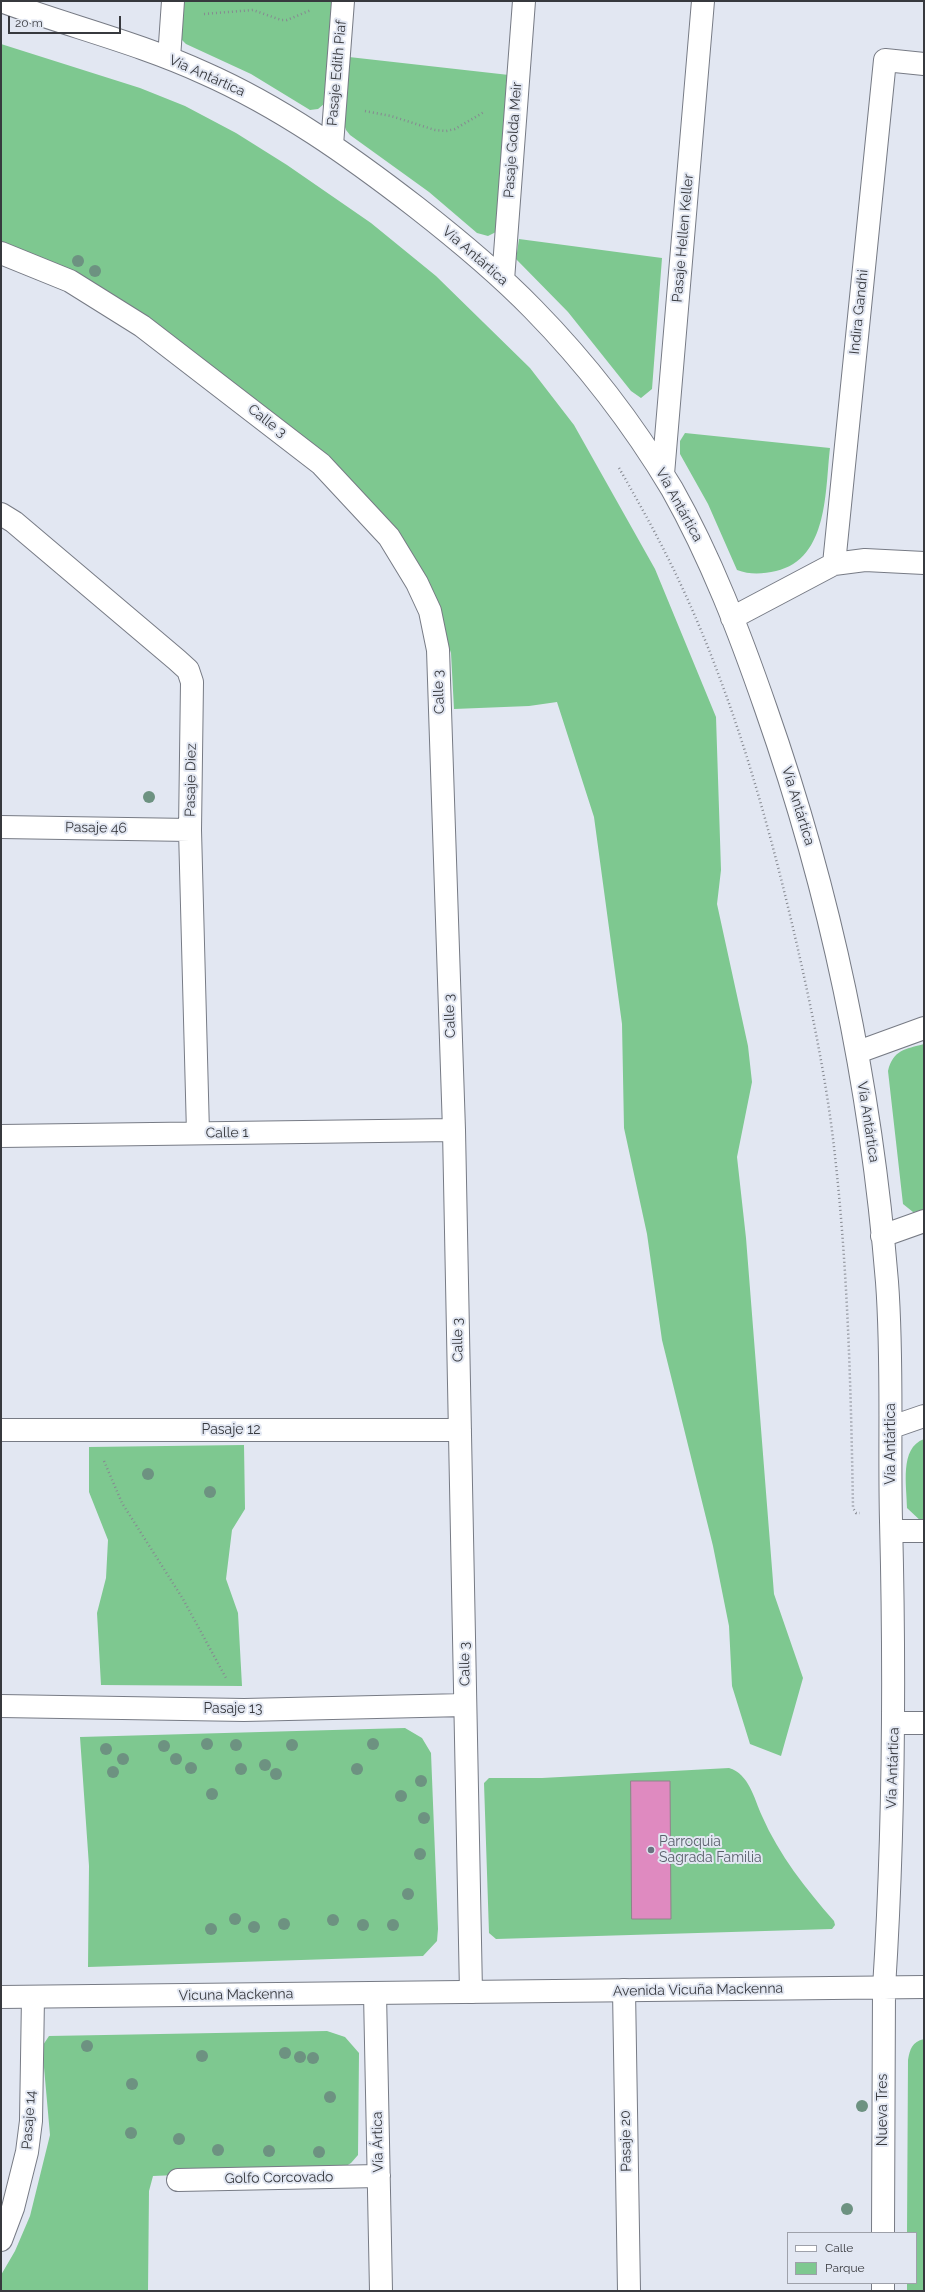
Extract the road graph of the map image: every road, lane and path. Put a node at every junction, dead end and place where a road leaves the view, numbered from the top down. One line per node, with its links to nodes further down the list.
1 (1, 1): 8 (street, Vía Antártica)
2 (173, 1): 7 (street)
3 (343, 1): 11 (street, Pasaje Edith Piaf)
4 (524, 1): 10 (street, Pasaje Golda Meir)
5 (703, 1): 16 (street, Pasaje Hellen Keller)
6 (316, 7): 7 (path)
7 (172, 25): 8 (street)
8 (169, 58): 12 (street, Vía Antártica)
9 (924, 64): 19 (street, Indira Gandhi)
10 (517, 93): 11 (path); 14 (street, Pasaje Golda Meir)
11 (334, 109): 12 (street, Pasaje Edith Piaf)
12 (332, 145): 14 (street, Vía Antártica)
13 (1, 253): 25 (street, Calle 3)
14 (503, 280): 16 (street, Vía Antártica)
15 (618, 466): 35 (path)
16 (663, 474): 20 (street, Vía Antártica)
17 (1, 514): 22 (street, Pasaje Diez)
18 (924, 563): 19 (street)
19 (834, 564): 20 (street)
20 (732, 618): 24 (street, Vía Antártica)
21 (1, 827): 22 (street, Pasaje 46)
22 (190, 830): 26 (street, Pasaje Diez)
23 (924, 1028): 24 (street)
24 (858, 1052): 29 (street, Vía Antártica)
25 (454, 1130): 26 (street, Calle 1); 34 (street, Calle 3)
26 (198, 1133): 27 (street, Calle 1)
27 (1, 1136)
28 (924, 1221): 29 (street)
29 (882, 1236): 31 (street, Vía Antártica)
30 (924, 1416): 31 (street)
31 (892, 1427): 35 (street, Vía Antártica)
32 (1, 1430): 33 (street, Pasaje 12)
33 (94, 1430): 34 (street, Pasaje 12); 39 (path)
34 (460, 1430): 37 (street, Calle 3)
35 (891, 1523): 36 (street); 40 (street, Vía Antártica)
36 (924, 1531)
37 (465, 1704): 39 (street, Pasaje 13); 45 (street, Calle 3)
38 (1, 1706): 39 (street, Pasaje 13)
39 (244, 1710)
40 (894, 1723): 41 (street); 42 (street, Vía Antártica)
41 (924, 1723)
42 (884, 1988): 43 (street, Avenida Vicuña Mackenna); 44 (street, Avenida Vicuña Mackenna); 51 (street, Nueva Tres)
43 (624, 1990): 45 (street, Avenida Vicuña Mackenna); 54 (street, Pasaje 20)
44 (921, 1991)
45 (471, 1992): 46 (street, Vicuna Mackenna)
46 (375, 1993): 48 (street, Vicuna Mackenna); 49 (street, Vía Ártica)
47 (1, 1997): 48 (street, Vicuna Mackenna)
48 (33, 1997): 52 (street, Pasaje 14)
49 (379, 2176): 50 (street, Golfo Corcovado); 53 (street, Vía Ártica)
50 (178, 2180)
51 (883, 2232)
52 (1, 2240)
53 (380, 2291)
54 (629, 2291)

